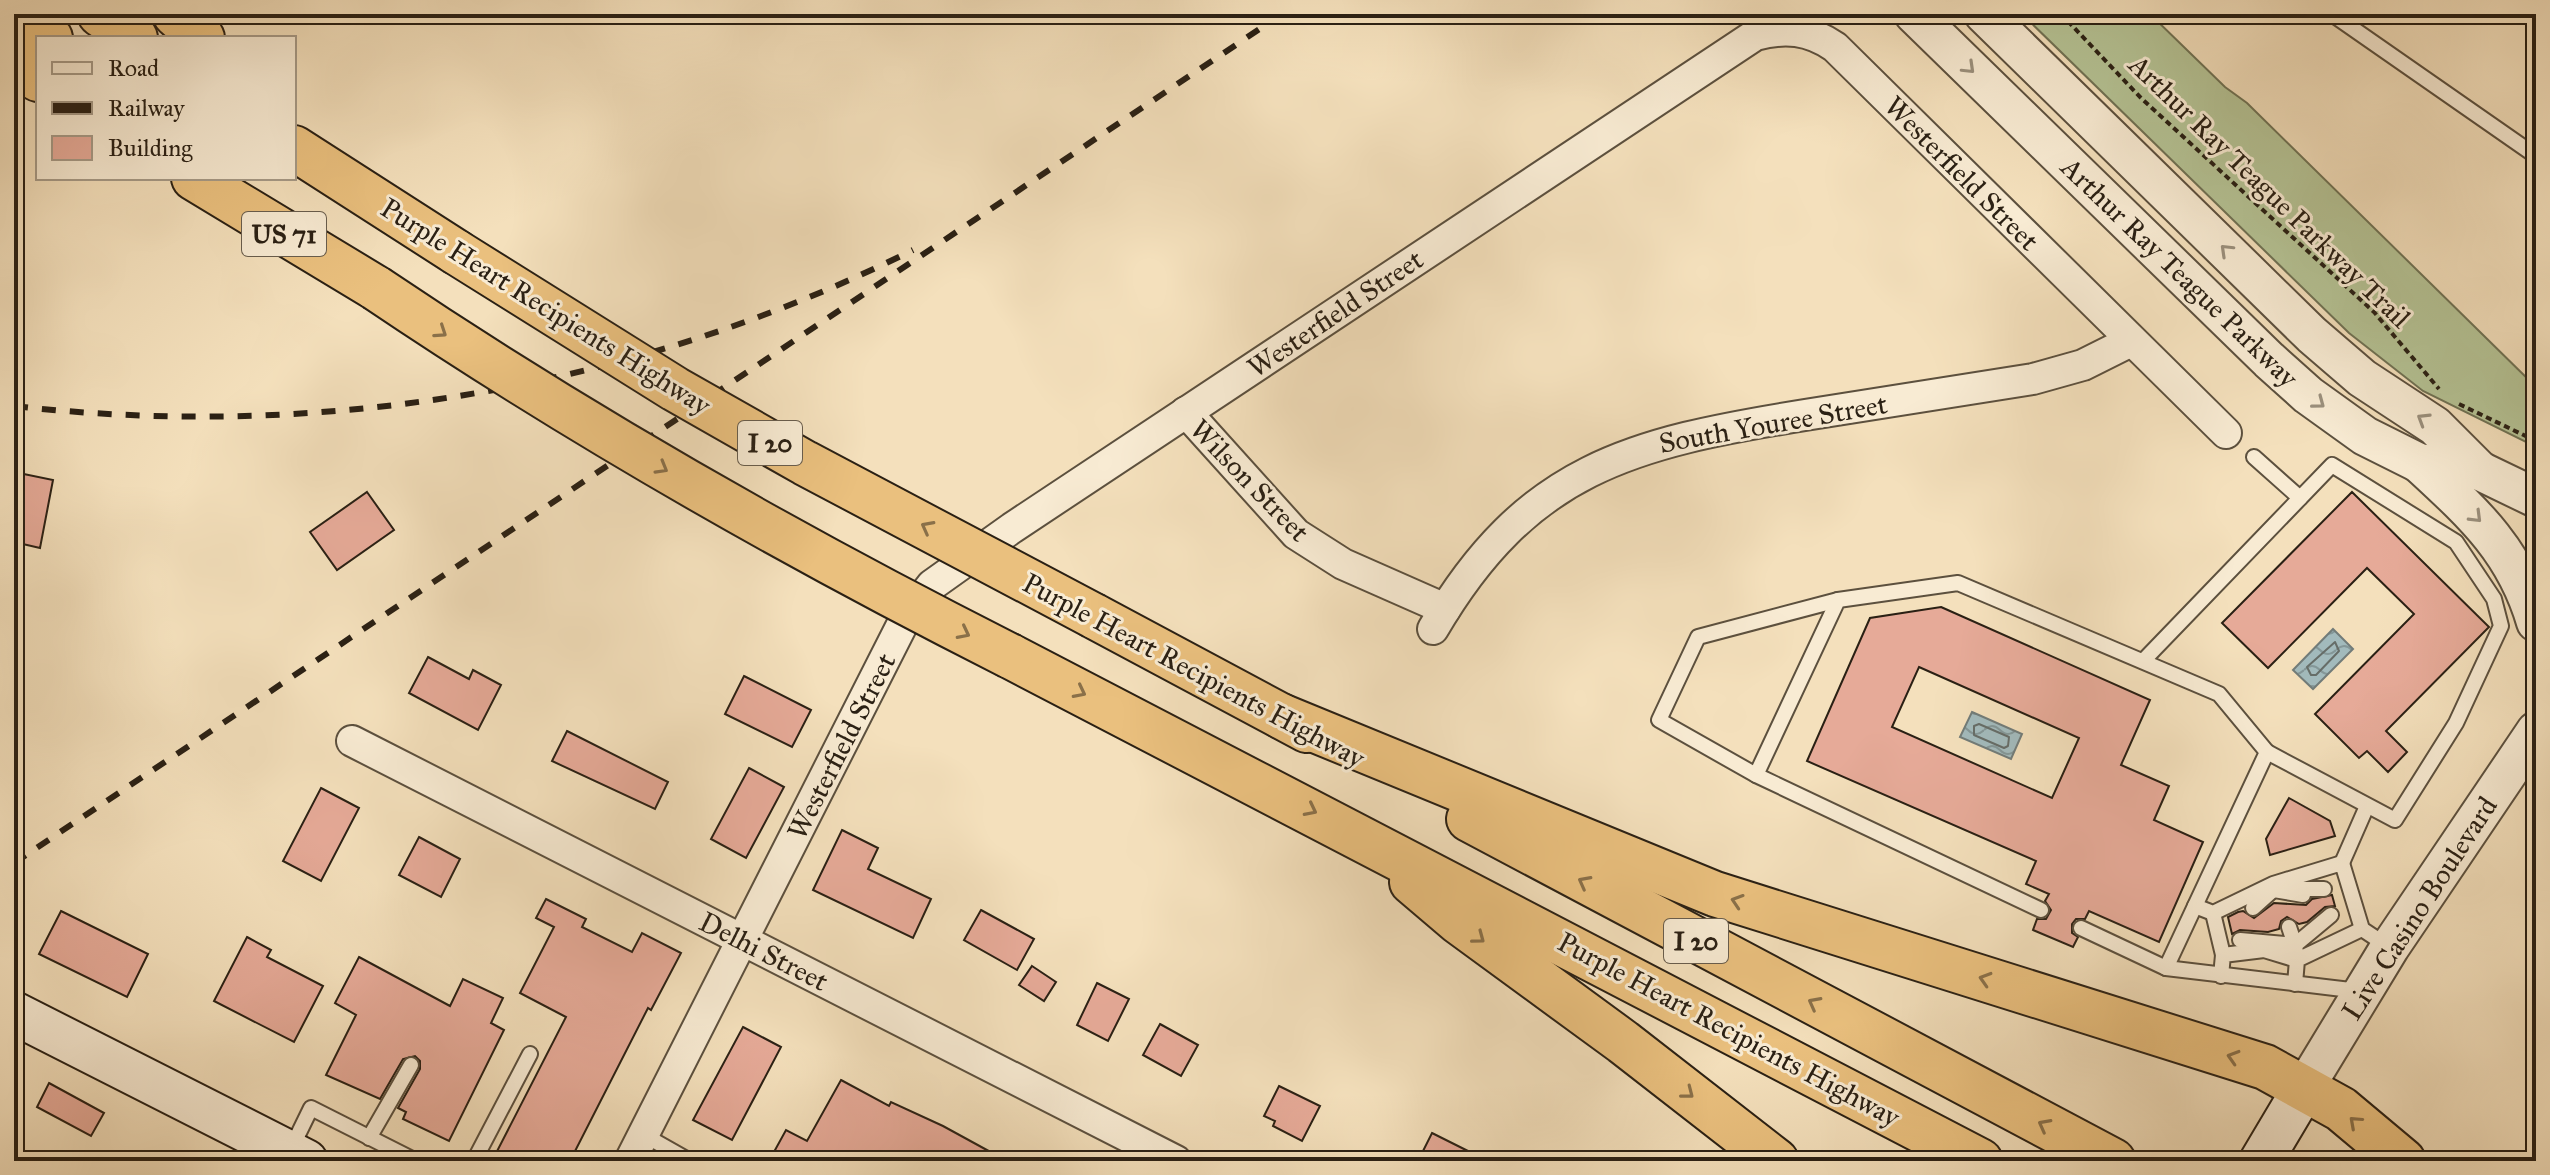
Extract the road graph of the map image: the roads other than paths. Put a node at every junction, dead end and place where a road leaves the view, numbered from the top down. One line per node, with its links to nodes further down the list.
1 (17, 14): 7 (highway)
2 (100, 14): 8 (highway)
3 (175, 14): 9 (highway)
4 (1914, 14): 23 (street, Arthur Ray Teague Parkway, one-way to 23)
5 (1984, 14): 24 (street, Arthur Ray Teague Parkway, one-way to 5)
6 (2332, 14): 14 (lane)
7 (47, 36)
8 (132, 36)
9 (200, 36)
10 (14, 64): 11 (highway)
11 (36, 78)
12 (296, 120): 17 (highway)
13 (296, 149): 17 (highway, Purple Heart Recipients Highway / I 20)
14 (2536, 156)
15 (197, 180): 18 (highway, US 71)
16 (237, 180): 18 (highway, Purple Heart Recipients Highway / I 20)
17 (438, 240): 31 (highway, Purple Heart Recipients Highway / I 20, one-way to 17, bridge)
18 (376, 288): 37 (highway, Purple Heart Recipients Highway / I 20, one-way to 37, bridge)
19 (2131, 341): 20 (street, Westerfield Street); 21 (street, Westerfield Street); 28 (street, South Youree Street)
20 (1186, 412): 28 (street, Wilson Street); 53 (street, Westerfield Street)
21 (2226, 433)
22 (2254, 457): 25 (lane)
23 (2419, 463): 24 (street, Arthur Ray Teague Parkway); 29 (street, one-way to 29)
24 (2480, 471): 26 (street, Arthur Ray Teague Parkway)
25 (2300, 498): 30 (lane); 36 (lane)
26 (2536, 498)
27 (1838, 600): 30 (lane); 35 (lane); 35 (lane)
28 (1439, 619)
29 (2536, 622)
30 (2143, 661): 34 (lane)
31 (1281, 716): 64 (highway, one-way to 31); 74 (highway, Purple Heart Recipients Highway / I 20, one-way to 31)
32 (2536, 731): 52 (street, Live Casino Boulevard)
33 (352, 741): 53 (street, Delhi Street)
34 (2267, 752): 36 (lane); 42 (lane)
35 (1756, 775): 44 (lane)
36 (2367, 806): 38 (lane)
37 (1356, 833): 72 (highway, one-way to 72); 73 (highway, Purple Heart Recipients Highway / I 20)
38 (2342, 863): 40 (lane); 52 (lane)
39 (2324, 889): 40 (lane)
40 (2276, 891): 41 (lane); 43 (lane); 45 (lane); 46 (lane)
41 (2303, 895)
42 (2195, 906): 45 (lane); 57 (lane)
43 (2253, 908)
44 (2041, 910)
45 (2213, 913): 56 (lane)
46 (2233, 913)
47 (2331, 915): 55 (lane)
48 (2311, 921): 55 (lane)
49 (2289, 927): 55 (lane)
50 (2081, 928): 57 (lane)
51 (2259, 935): 55 (lane)
52 (2376, 938): 55 (lane); 60 (street, Live Casino Boulevard)
53 (742, 940): 66 (street, Westerfield Street); 71 (street, Delhi Street)
54 (2240, 940): 55 (lane)
55 (2296, 952): 56 (lane); 59 (lane)
56 (2223, 955): 58 (lane)
57 (2166, 968): 58 (lane)
58 (2221, 976): 59 (lane)
59 (2295, 984): 60 (lane)
60 (2363, 991): 64 (street, Live Casino Boulevard)
61 (14, 1013): 67 (main road)
62 (530, 1054): 69 (lane)
63 (411, 1065): 65 (lane)
64 (2305, 1087): 75 (main road); 76 (highway, one-way to 64)
65 (369, 1138): 67 (lane); 68 (lane)
66 (637, 1148): 70 (lane)
67 (298, 1157)
68 (416, 1161)
69 (474, 1161)
70 (690, 1161)
71 (1176, 1161)
72 (1776, 1161)
73 (1980, 1161)
74 (2113, 1161)
75 (2261, 1161)
76 (2403, 1161)

